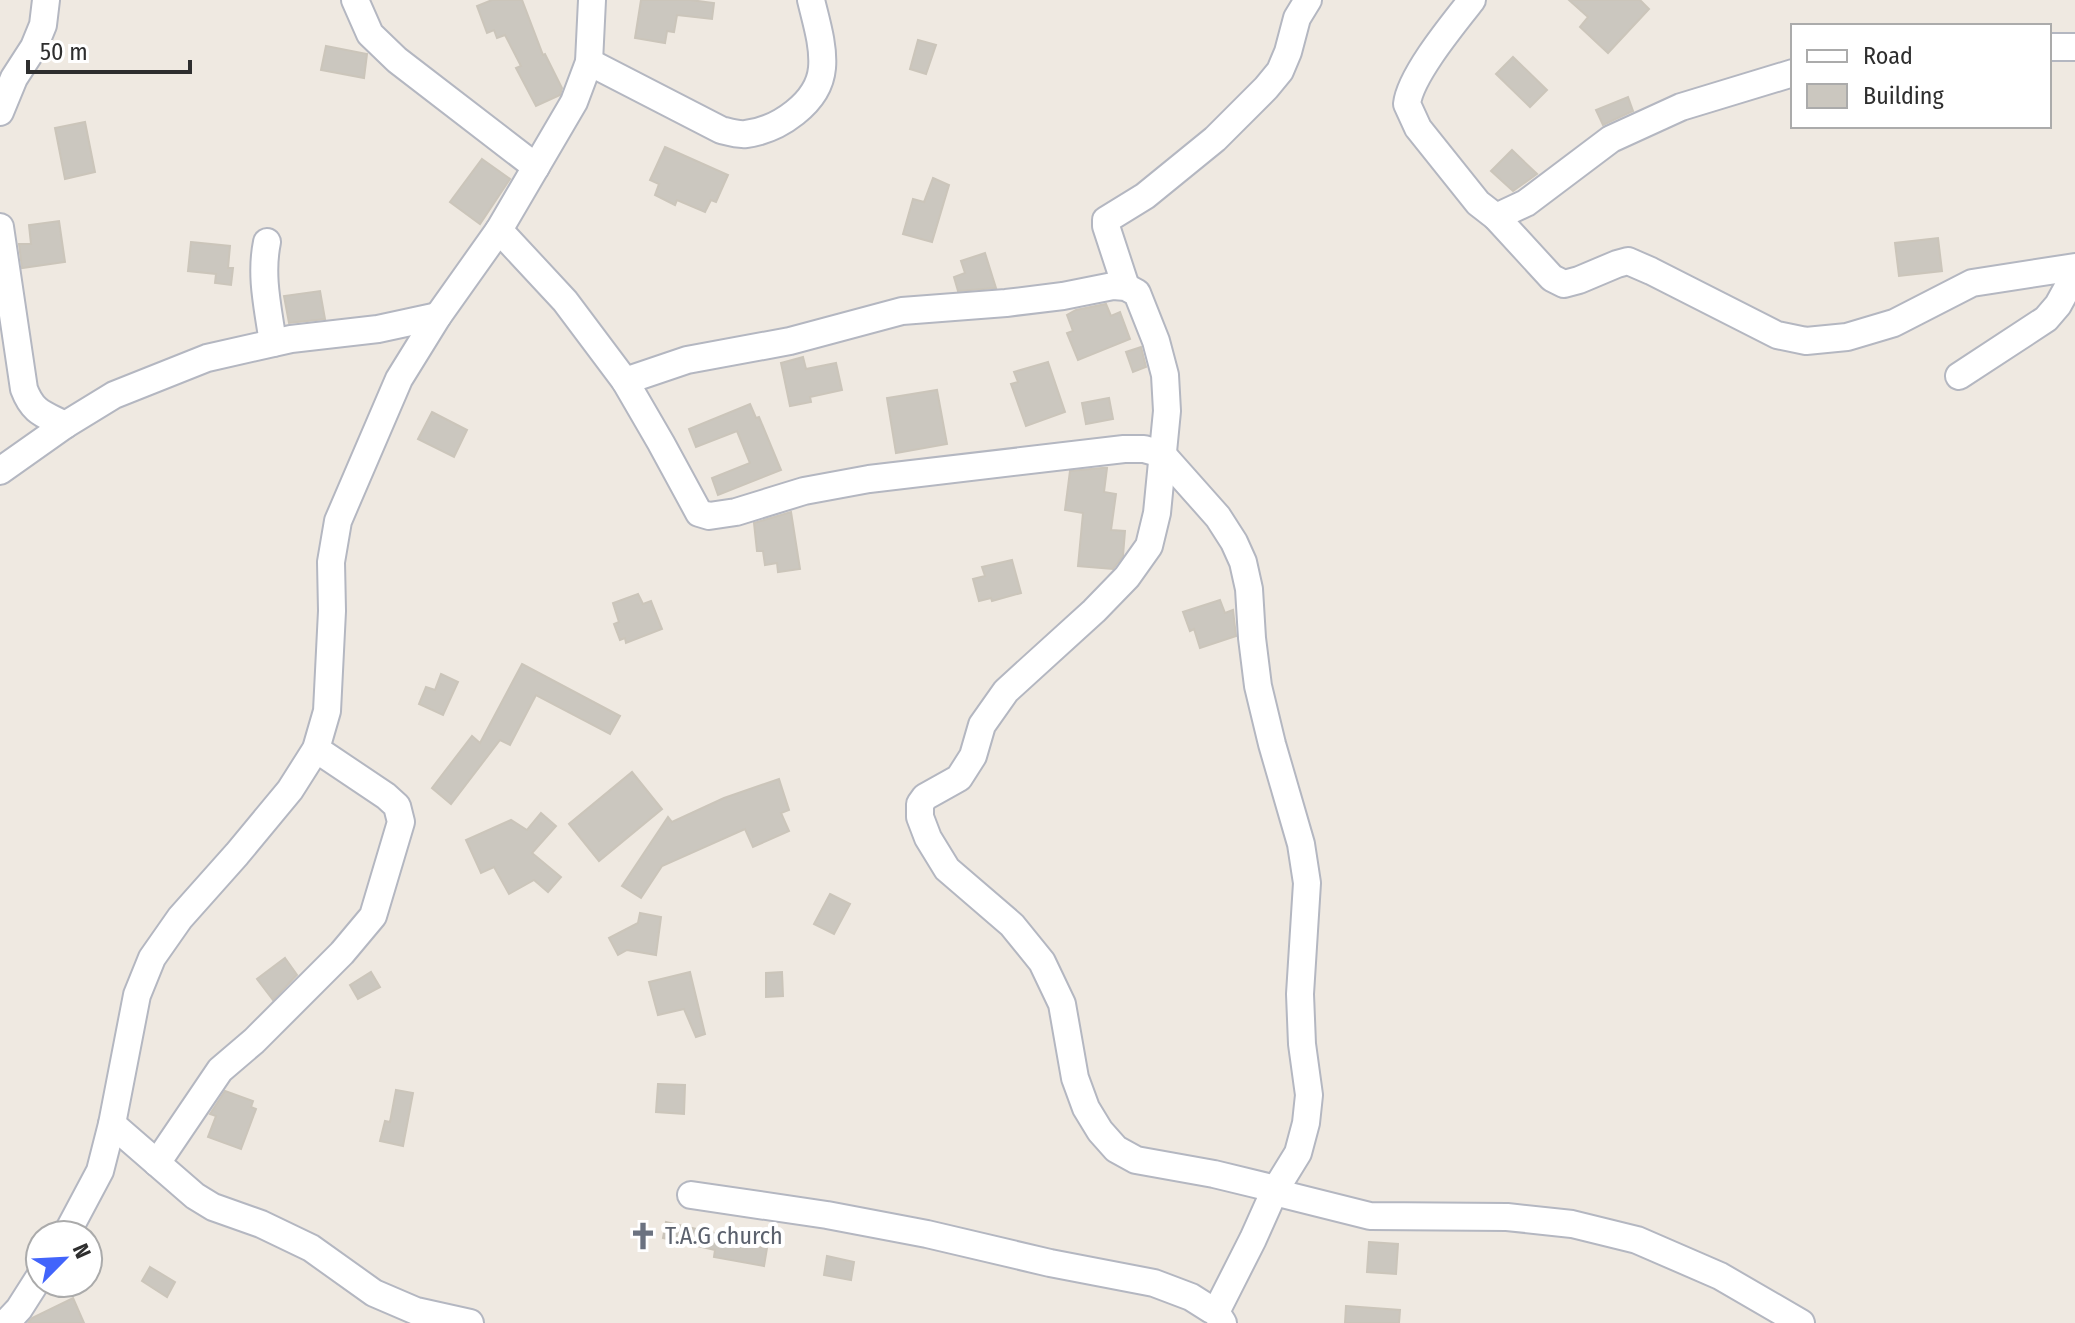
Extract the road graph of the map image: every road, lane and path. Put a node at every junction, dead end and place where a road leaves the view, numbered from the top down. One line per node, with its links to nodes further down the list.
1 (46, 0): 11 (street)
2 (355, 0): 12 (street)
3 (592, 0): 9 (street)
4 (811, 0): 9 (street)
5 (1308, 0): 19 (street)
6 (1472, 0): 13 (street)
7 (2051, 47): 8 (street)
8 (2075, 47)
9 (589, 62): 12 (street)
10 (1791, 73): 13 (street)
11 (0, 112)
12 (536, 167): 15 (street)
13 (1496, 217): 17 (street)
14 (0, 227): 24 (street)
15 (499, 230): 20 (street); 23 (street)
16 (267, 242): 21 (street)
17 (2075, 267)
18 (2075, 274): 22 (street)
19 (1126, 287): 23 (street); 25 (street)
20 (438, 316): 21 (street); 27 (street)
21 (273, 343): 24 (street)
22 (1959, 376)
23 (625, 381): 25 (street)
24 (65, 425): 26 (street)
25 (1162, 454): 30 (street); 30 (street)
26 (0, 471)
27 (316, 749): 28 (street); 29 (street)
28 (112, 1124): 29 (street); 32 (street)
29 (157, 1163): 36 (street)
30 (1275, 1191): 34 (street); 37 (street)
31 (691, 1195): 34 (street)
32 (74, 1219)
33 (25, 1299): 35 (street)
34 (1213, 1317)
35 (6, 1323)
36 (470, 1323)
37 (1801, 1323)

